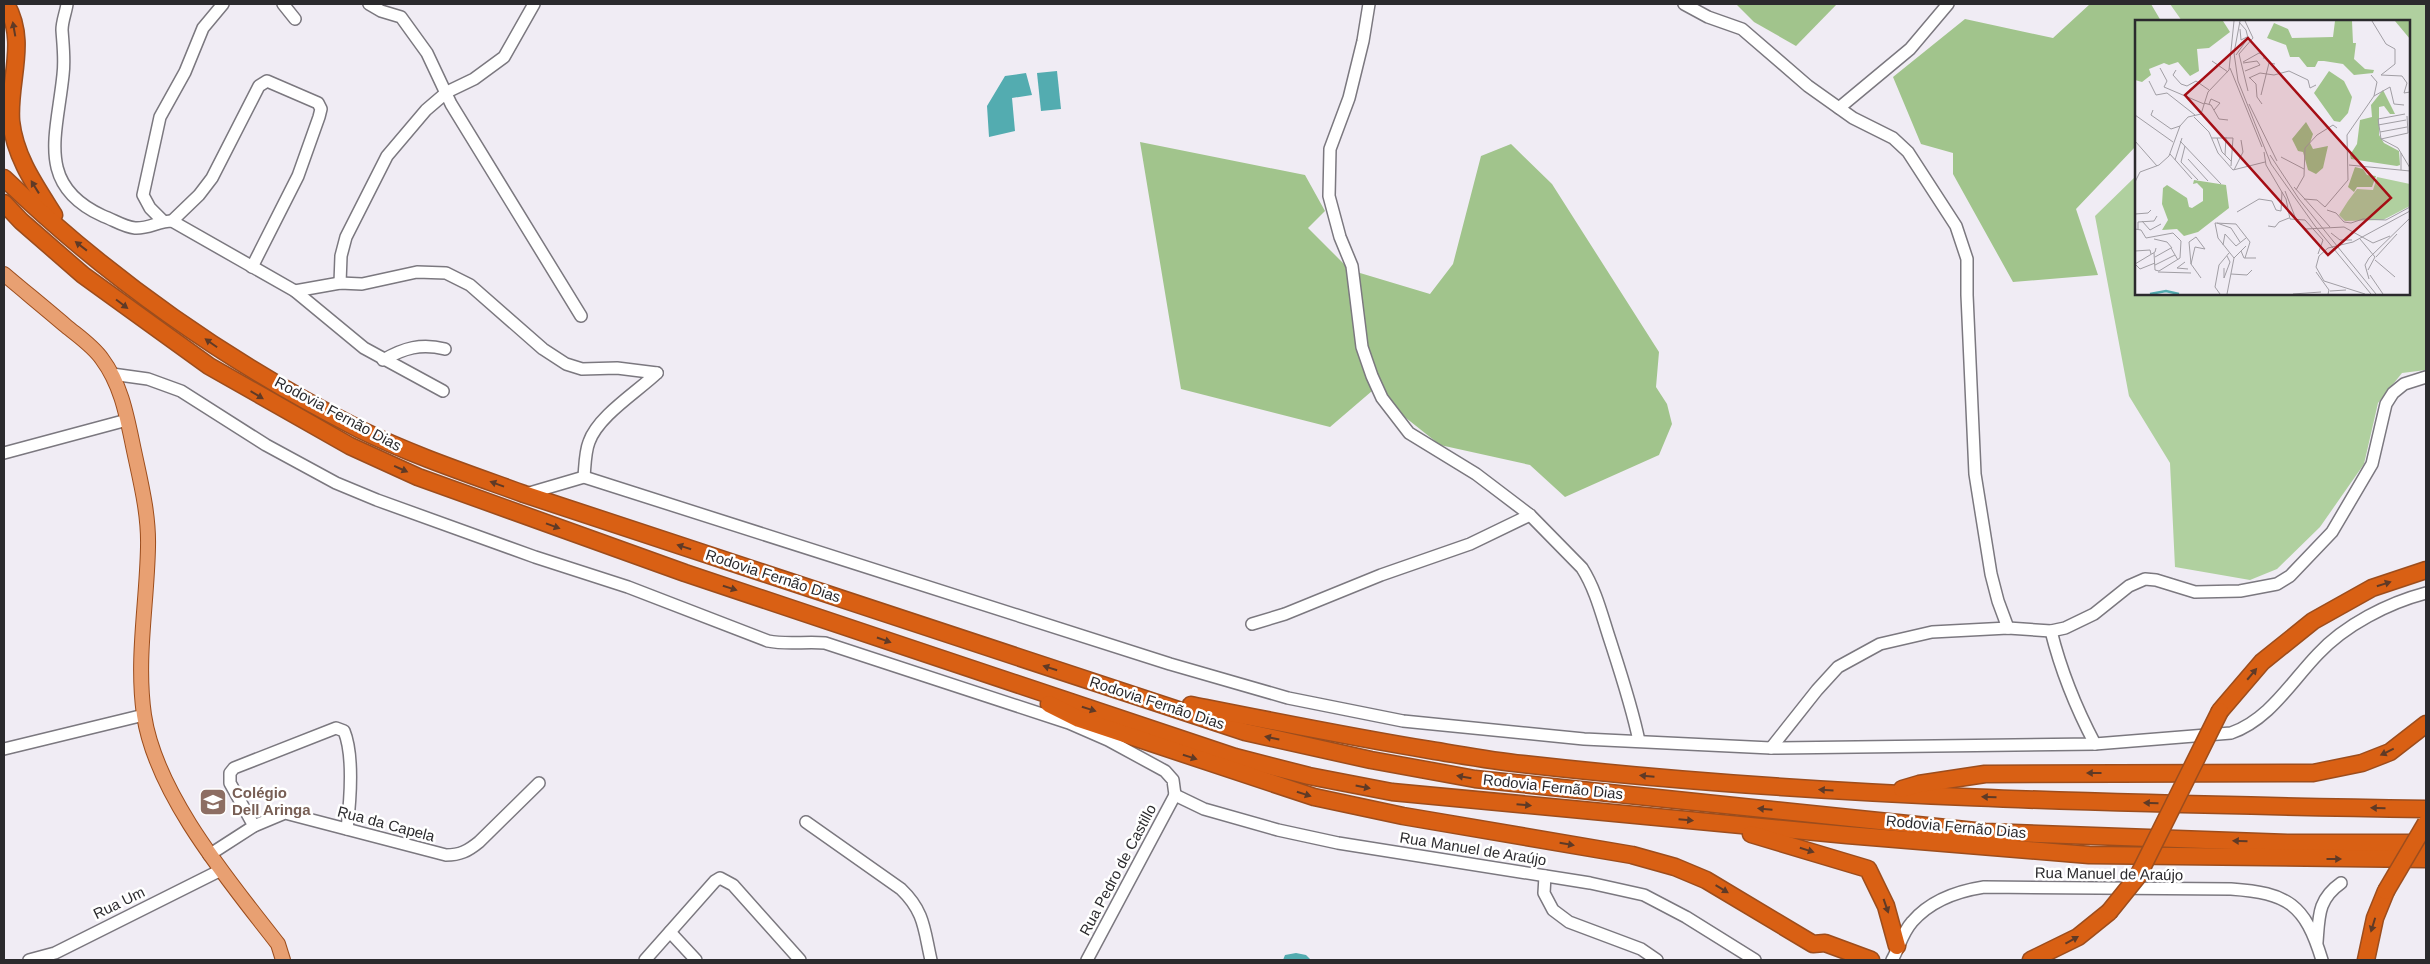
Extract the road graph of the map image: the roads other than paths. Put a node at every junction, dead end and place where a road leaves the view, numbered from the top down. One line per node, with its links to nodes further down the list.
1 (6, 4): 16 (highway, one-way to 1)
2 (67, 4): 15 (street)
3 (223, 4): 15 (street)
4 (282, 4): 10 (street)
5 (369, 4): 11 (street)
6 (534, 4): 11 (street)
7 (1369, 4): 31 (street)
8 (1684, 4): 12 (street)
9 (1948, 4): 12 (street)
10 (295, 18)
11 (447, 92): 19 (street); 21 (street)
12 (1839, 108): 35 (street)
13 (4, 178): 16 (highway, Rodovia Fernão Dias)
14 (4, 203): 37 (highway, Rodovia Fernão Dias, one-way to 37)
15 (168, 221): 17 (street); 17 (street)
16 (59, 229): 30 (highway, Rodovia Fernão Dias, one-way to 16)
17 (252, 267): 20 (street)
18 (4, 274): 24 (main road)
19 (340, 283): 20 (street); 29 (street)
20 (295, 291): 23 (street)
21 (581, 316)
22 (445, 348): 23 (street)
23 (383, 360): 26 (street)
24 (112, 374): 27 (main road); 49 (street)
25 (2426, 377): 36 (street)
26 (442, 391)
27 (127, 420): 28 (street); 39 (main road)
28 (4, 454)
29 (584, 477): 30 (street); 41 (street)
30 (524, 494): 38 (highway, Rodovia Fernão Dias, one-way to 30)
31 (1530, 516): 34 (street); 41 (street)
32 (2426, 570): 75 (highway, one-way to 32, bridge)
33 (2426, 593): 42 (street)
34 (1252, 624)
35 (2008, 628): 36 (street); 43 (street)
36 (2051, 631): 42 (street)
37 (993, 676): 45 (highway, one-way to 45); 46 (highway, Rodovia Fernão Dias, one-way to 46)
38 (1116, 689): 48 (highway, one-way to 38); 56 (highway, Rodovia Fernão Dias, one-way to 38)
39 (144, 715): 44 (street); 57 (main road)
40 (2426, 724): 48 (highway, one-way to 48)
41 (1639, 741): 43 (street)
42 (2095, 744): 43 (street)
43 (1771, 748)
44 (4, 749)
45 (1225, 768): 46 (highway); 74 (highway, one-way to 74)
46 (1332, 781): 52 (highway, Rodovia Fernão Dias, one-way to 52)
47 (539, 783): 55 (street, Rua da Capela)
48 (1890, 793): 50 (highway, one-way to 48)
49 (1175, 794): 60 (street, Rua Manuel de Araújo); 71 (street, Rua Pedro de Castillo)
50 (2426, 809)
51 (806, 822): 70 (street)
52 (1710, 822): 58 (highway, Rodovia Fernão Dias, one-way to 58); 64 (highway, one-way to 64)
53 (2426, 823): 77 (highway, one-way to 77, bridge)
54 (254, 826): 55 (street, Rua da Capela); 55 (street); 57 (street, Rua da Capela)
55 (347, 829)
56 (2426, 843)
57 (209, 854): 59 (main road)
58 (2426, 859)
59 (221, 870): 65 (street, Rua Um); 66 (main road)
60 (1545, 876): 72 (street); 73 (street, Rua Manuel de Araújo)
61 (2341, 883): 63 (street)
62 (670, 932): 67 (street); 68 (street); 69 (street)
63 (2317, 944): 64 (street, Rua Manuel de Araújo); 76 (street, Rua Manuel de Araújo)
64 (1895, 953)
65 (29, 960)
66 (283, 960)
67 (645, 960)
68 (696, 960)
69 (800, 960)
70 (931, 960)
71 (1087, 960)
72 (1657, 960)
73 (1754, 960)
74 (1870, 960)
75 (2031, 960)
76 (2322, 960)
77 (2366, 960)

